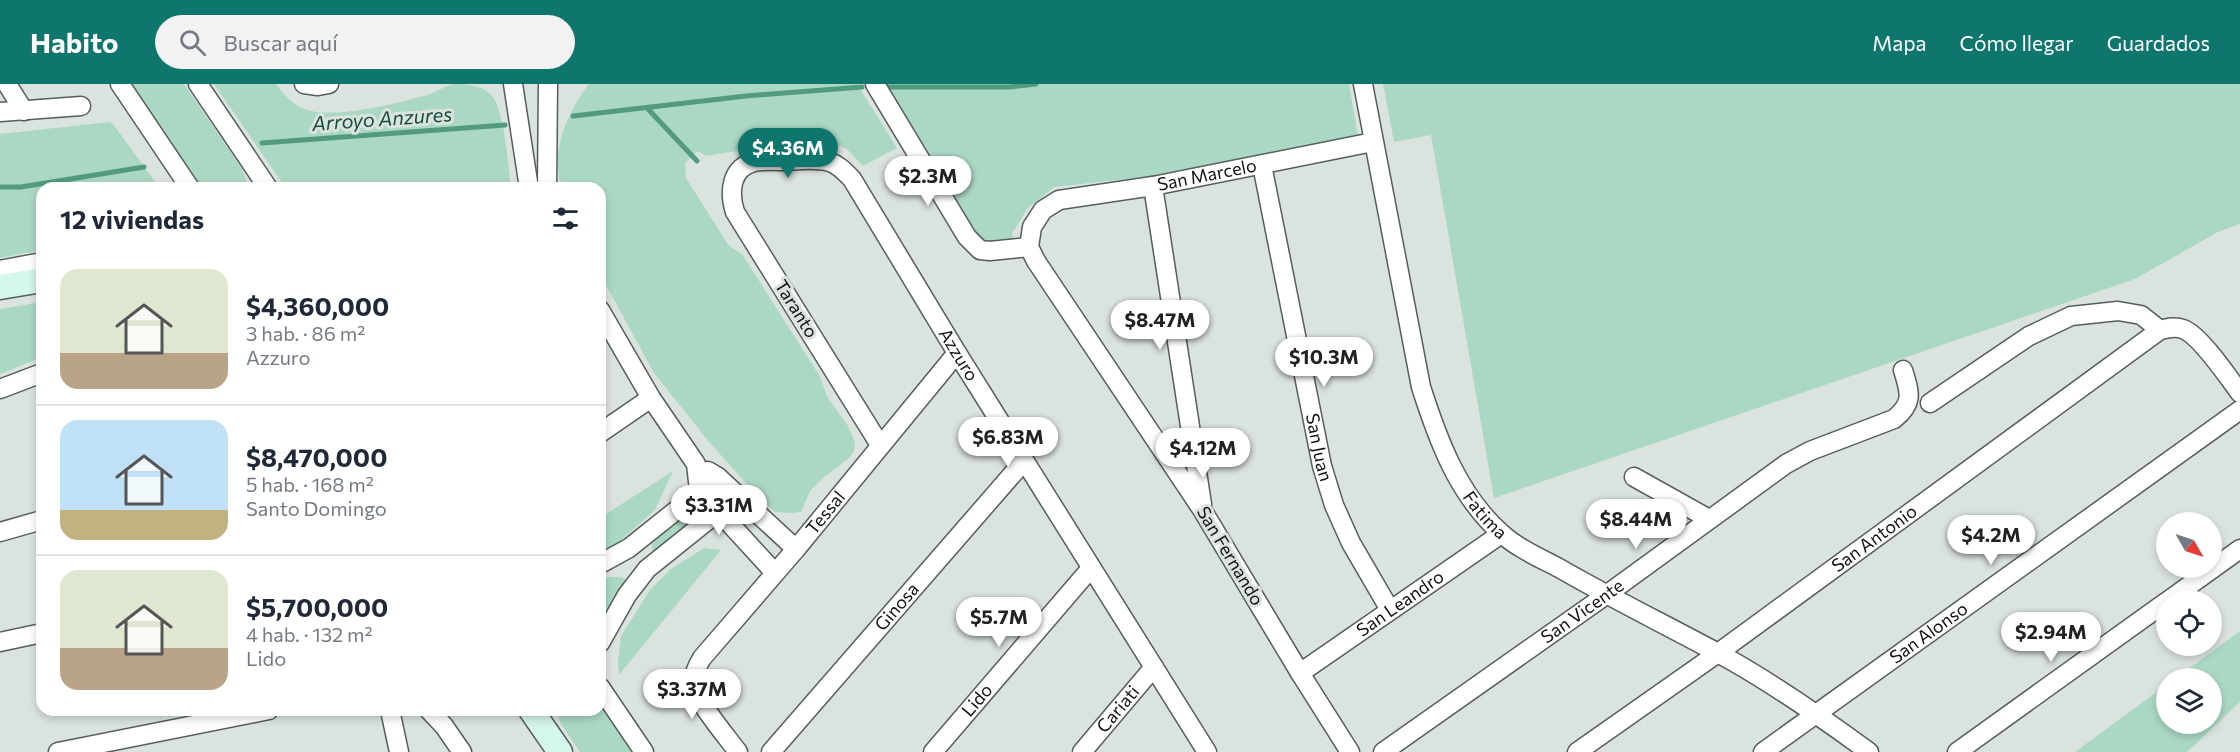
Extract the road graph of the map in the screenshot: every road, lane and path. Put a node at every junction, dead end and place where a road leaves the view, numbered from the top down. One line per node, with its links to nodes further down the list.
1 (7, 84): 11 (street)
2 (120, 84): 16 (street)
3 (198, 84): 17 (street)
4 (304, 84): 5 (street)
5 (329, 84)
6 (513, 84): 18 (street)
7 (548, 84): 19 (street)
8 (875, 84): 21 (street)
9 (1363, 84): 13 (street, Fatima)
10 (81, 106): 11 (street)
11 (24, 111): 12 (street)
12 (0, 112)
13 (1372, 142): 14 (street, San Marcelo); 49 (street, Fatima)
14 (1262, 165): 20 (street, San Marcelo); 59 (street, San Juan)
15 (740, 170): 28 (street, Azzuro); 37 (street, Taranto)
16 (186, 182)
17 (264, 182)
18 (539, 182)
19 (540, 182)
20 (1153, 186): 21 (street, San Marcelo); 44 (street)
21 (1029, 248): 44 (street, San Fernando)
22 (36, 263): 23 (street)
23 (0, 270)
24 (36, 281): 25 (street)
25 (0, 287)
26 (606, 320): 33 (street)
27 (2166, 328): 32 (street); 34 (street); 64 (street, San Antonio)
28 (957, 353): 37 (street, Tessal); 38 (street, Azzuro)
29 (1903, 370): 46 (street, San Vicente)
30 (36, 375): 31 (street)
31 (0, 389)
32 (2240, 393)
33 (651, 398): 36 (street); 39 (street)
34 (1930, 403)
35 (2240, 410): 68 (street, San Alonso)
36 (606, 429)
37 (880, 445): 51 (street, Tessal)
38 (1024, 461): 54 (street, Azzuro); 79 (street, Ginosa)
39 (696, 464): 40 (street); 42 (street)
40 (718, 477): 42 (street); 43 (street)
41 (1634, 477): 46 (street)
42 (699, 490): 45 (street); 50 (street)
43 (738, 496): 45 (street); 51 (street)
44 (1203, 511): 66 (street, San Fernando)
45 (718, 513): 55 (street); 56 (street)
46 (1709, 519): 58 (street, San Vicente)
47 (36, 522): 48 (street)
48 (0, 532)
49 (1501, 534): 58 (street, Fatima); 59 (street, San Leandro)
50 (629, 548): 53 (street); 55 (street)
51 (796, 549): 56 (street, Tessal)
52 (2240, 549): 57 (street)
53 (606, 561)
54 (1091, 568): 65 (street, Azzuro); 80 (street, Lido)
55 (647, 569): 61 (street)
56 (775, 573): 78 (street, Tessal)
57 (2183, 590)
58 (1606, 595): 64 (street, Fatima); 84 (street, San Vicente)
59 (1390, 610): 66 (street, San Leandro)
60 (2156, 610): 88 (street)
61 (606, 632)
62 (36, 634): 63 (street)
63 (0, 642)
64 (1718, 653): 68 (street, Fatima); 85 (street, San Antonio)
65 (1154, 667): 81 (street, Cariati); 82 (street, Azzuro)
66 (1300, 673): 83 (street, San Fernando)
67 (606, 696): 77 (street)
68 (1817, 713): 86 (street, San Alonso); 87 (street, Fatima)
69 (239, 716): 73 (street)
70 (391, 716): 74 (street)
71 (435, 716): 75 (street)
72 (535, 716): 76 (street)
73 (58, 752)
74 (399, 752)
75 (462, 752)
76 (560, 752)
77 (644, 752)
78 (738, 752)
79 (771, 752)
80 (933, 752)
81 (1082, 752)
82 (1207, 752)
83 (1350, 752)
84 (1383, 752)
85 (1577, 752)
86 (1764, 752)
87 (1869, 752)
88 (1957, 752)

